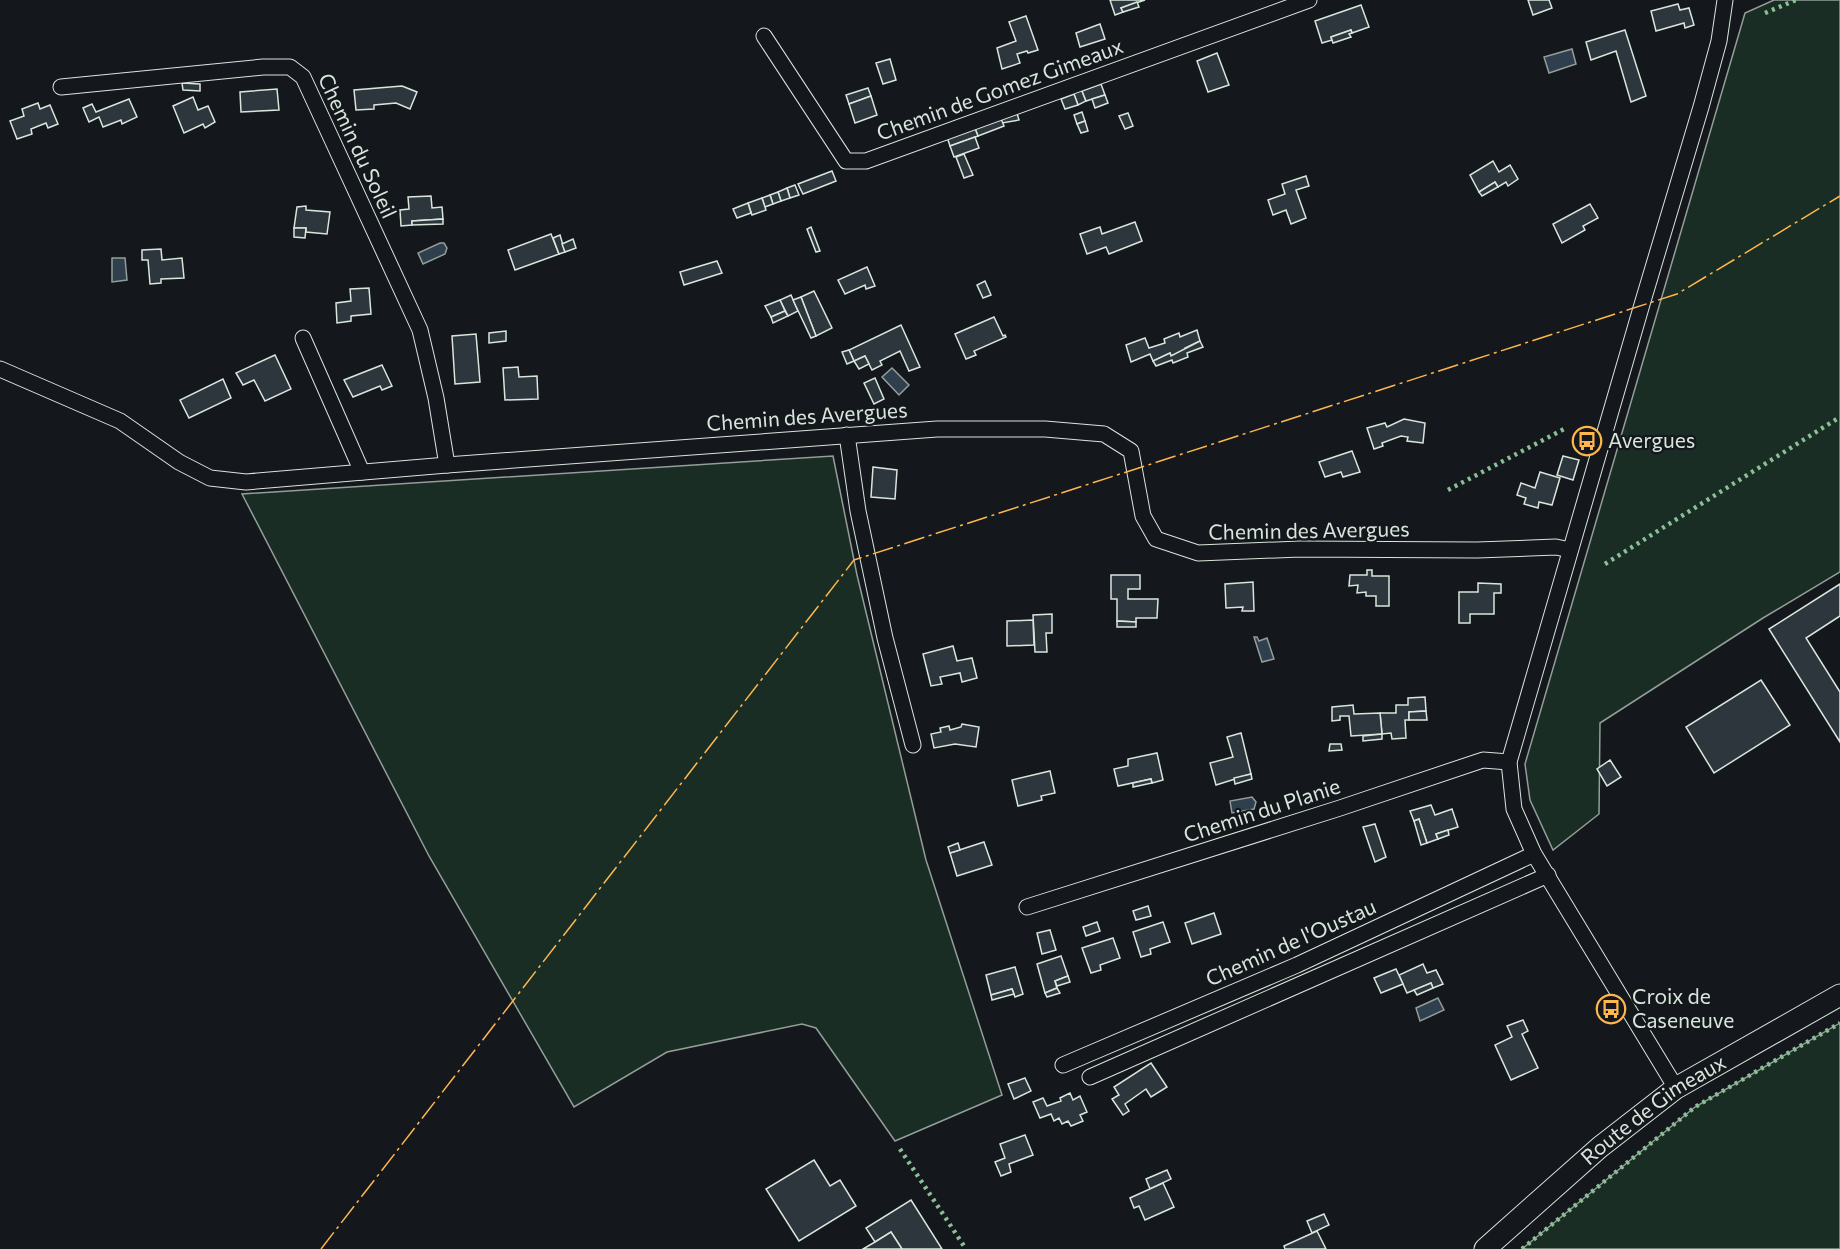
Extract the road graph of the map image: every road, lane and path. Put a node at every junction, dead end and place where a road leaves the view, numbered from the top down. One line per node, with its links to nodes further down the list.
1 (1309, 0): 3 (street, Chemin de Gomez Gimeaux)
2 (1725, 0): 10 (street)
3 (764, 36)
4 (61, 87): 8 (street, Chemin du Soleil)
5 (303, 338): 9 (street)
6 (0, 369): 9 (street, Chemin des Avergues)
7 (847, 435): 8 (street, Chemin des Avergues); 10 (street, Chemin des Avergues); 11 (street)
8 (447, 465): 9 (street, Chemin des Avergues)
9 (362, 472)
10 (1570, 550): 12 (street)
11 (914, 745)
12 (1509, 762): 13 (street); 15 (street, Chemin du Planie)
13 (1534, 854): 14 (street); 17 (street, Chemin de l'Oustau)
14 (1548, 876): 18 (street); 19 (street)
15 (1027, 907)
16 (1840, 995): 19 (street, Route de Gimeaux)
17 (1063, 1065)
18 (1090, 1077)
19 (1676, 1088): 20 (street, Route de Gimeaux)
20 (1485, 1249)

